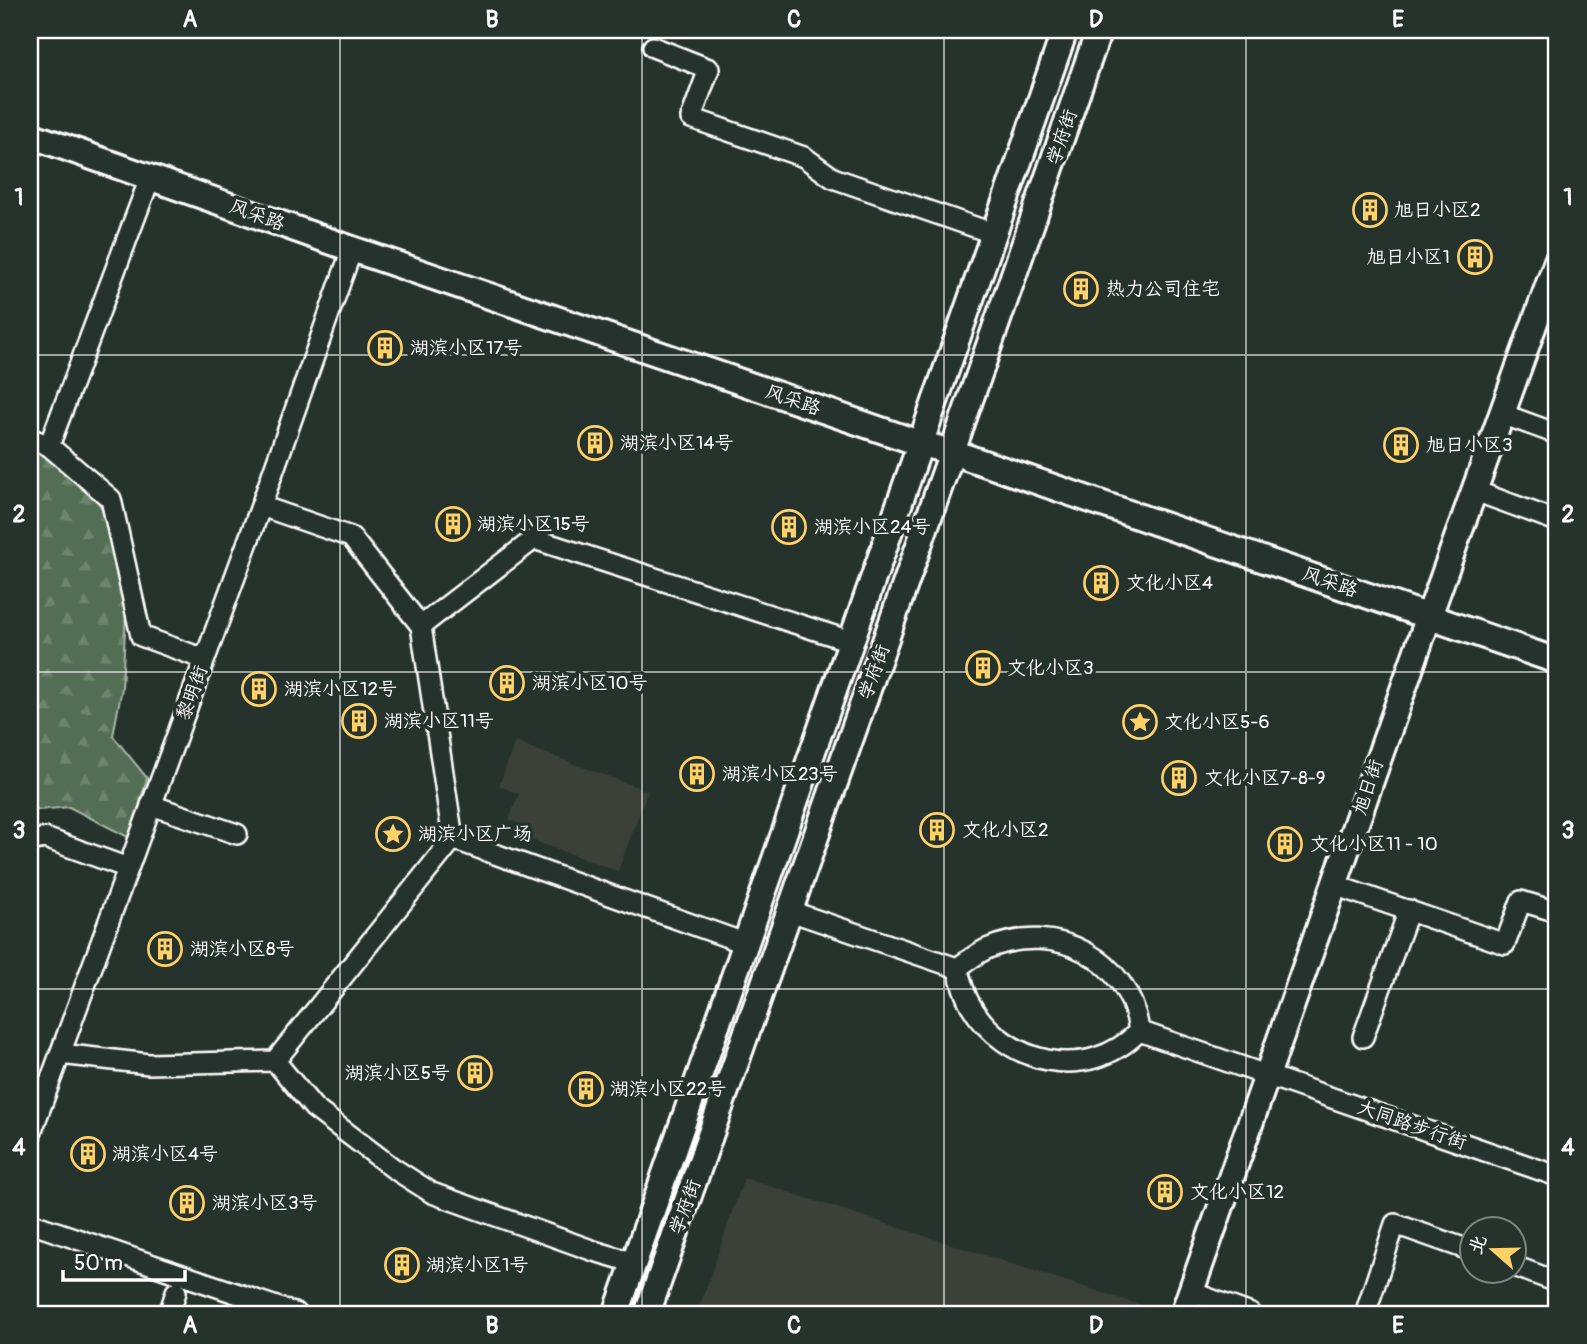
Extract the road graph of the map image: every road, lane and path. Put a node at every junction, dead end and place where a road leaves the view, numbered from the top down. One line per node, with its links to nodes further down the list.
1 (1065, 30): 6 (main road, 学府街)
2 (1099, 30): 14 (main road, 学府街)
3 (653, 47): 6 (street)
4 (30, 135): 5 (main road, 风采路)
5 (150, 178): 7 (main road, 风采路); 13 (street)
6 (995, 234): 12 (main road, 学府街)
7 (352, 249): 12 (main road, 风采路); 16 (street, 黎明街)
8 (1556, 269): 9 (main road, 旭日街)
9 (1503, 414): 10 (street); 15 (main road, 旭日街)
10 (1557, 434)
11 (30, 438): 13 (street)
12 (922, 444): 14 (main road, 风采路); 20 (main road, 学府街)
13 (50, 446): 21 (street)
14 (952, 452): 18 (main road, 风采路); 30 (main road, 学府街)
15 (1475, 491): 17 (street); 18 (main road, 旭日街)
16 (261, 506): 19 (street); 21 (street, 黎明街)
17 (1557, 521)
18 (1429, 616): 22 (main road, 风采路); 28 (main road, 旭日街)
19 (421, 626): 20 (street); 25 (street)
20 (853, 642): 32 (main road, 学府街)
21 (204, 659): 23 (street, 黎明街)
22 (1557, 661)
23 (151, 805): 24 (street); 27 (street, 黎明街)
24 (237, 834)
25 (453, 839): 32 (street); 39 (street)
26 (30, 842): 27 (street)
27 (128, 868): 38 (street, 黎明街)
28 (1334, 885): 29 (street); 40 (main road, 旭日街)
29 (1409, 910): 31 (street); 35 (street)
30 (790, 911): 33 (street); 37 (main road, 学府街)
31 (1557, 912)
32 (747, 944): 36 (main road, 学府街)
33 (957, 968): 34 (street); 34 (street)
34 (1139, 1031): 40 (street, 大同路步行街)
35 (1363, 1037)
36 (712, 1043): 37 (main road); 45 (main road, 学府街)
37 (740, 1053): 53 (main road, 学府街)
38 (60, 1054): 39 (street); 41 (street, 黎明街)
39 (275, 1061): 45 (street)
40 (1266, 1075): 42 (street, 大同路步行街); 49 (main road, 旭日街)
41 (30, 1136)
42 (1557, 1176)
43 (30, 1223): 51 (street)
44 (1458, 1246): 55 (street)
45 (635, 1263): 52 (main road, 学府街)
46 (1528, 1271): 47 (street)
47 (1557, 1282)
48 (176, 1292): 50 (street)
49 (1187, 1303): 54 (street)
50 (169, 1314)
51 (297, 1314)
52 (616, 1314)
53 (647, 1314)
54 (1251, 1314)
55 (1364, 1314)

